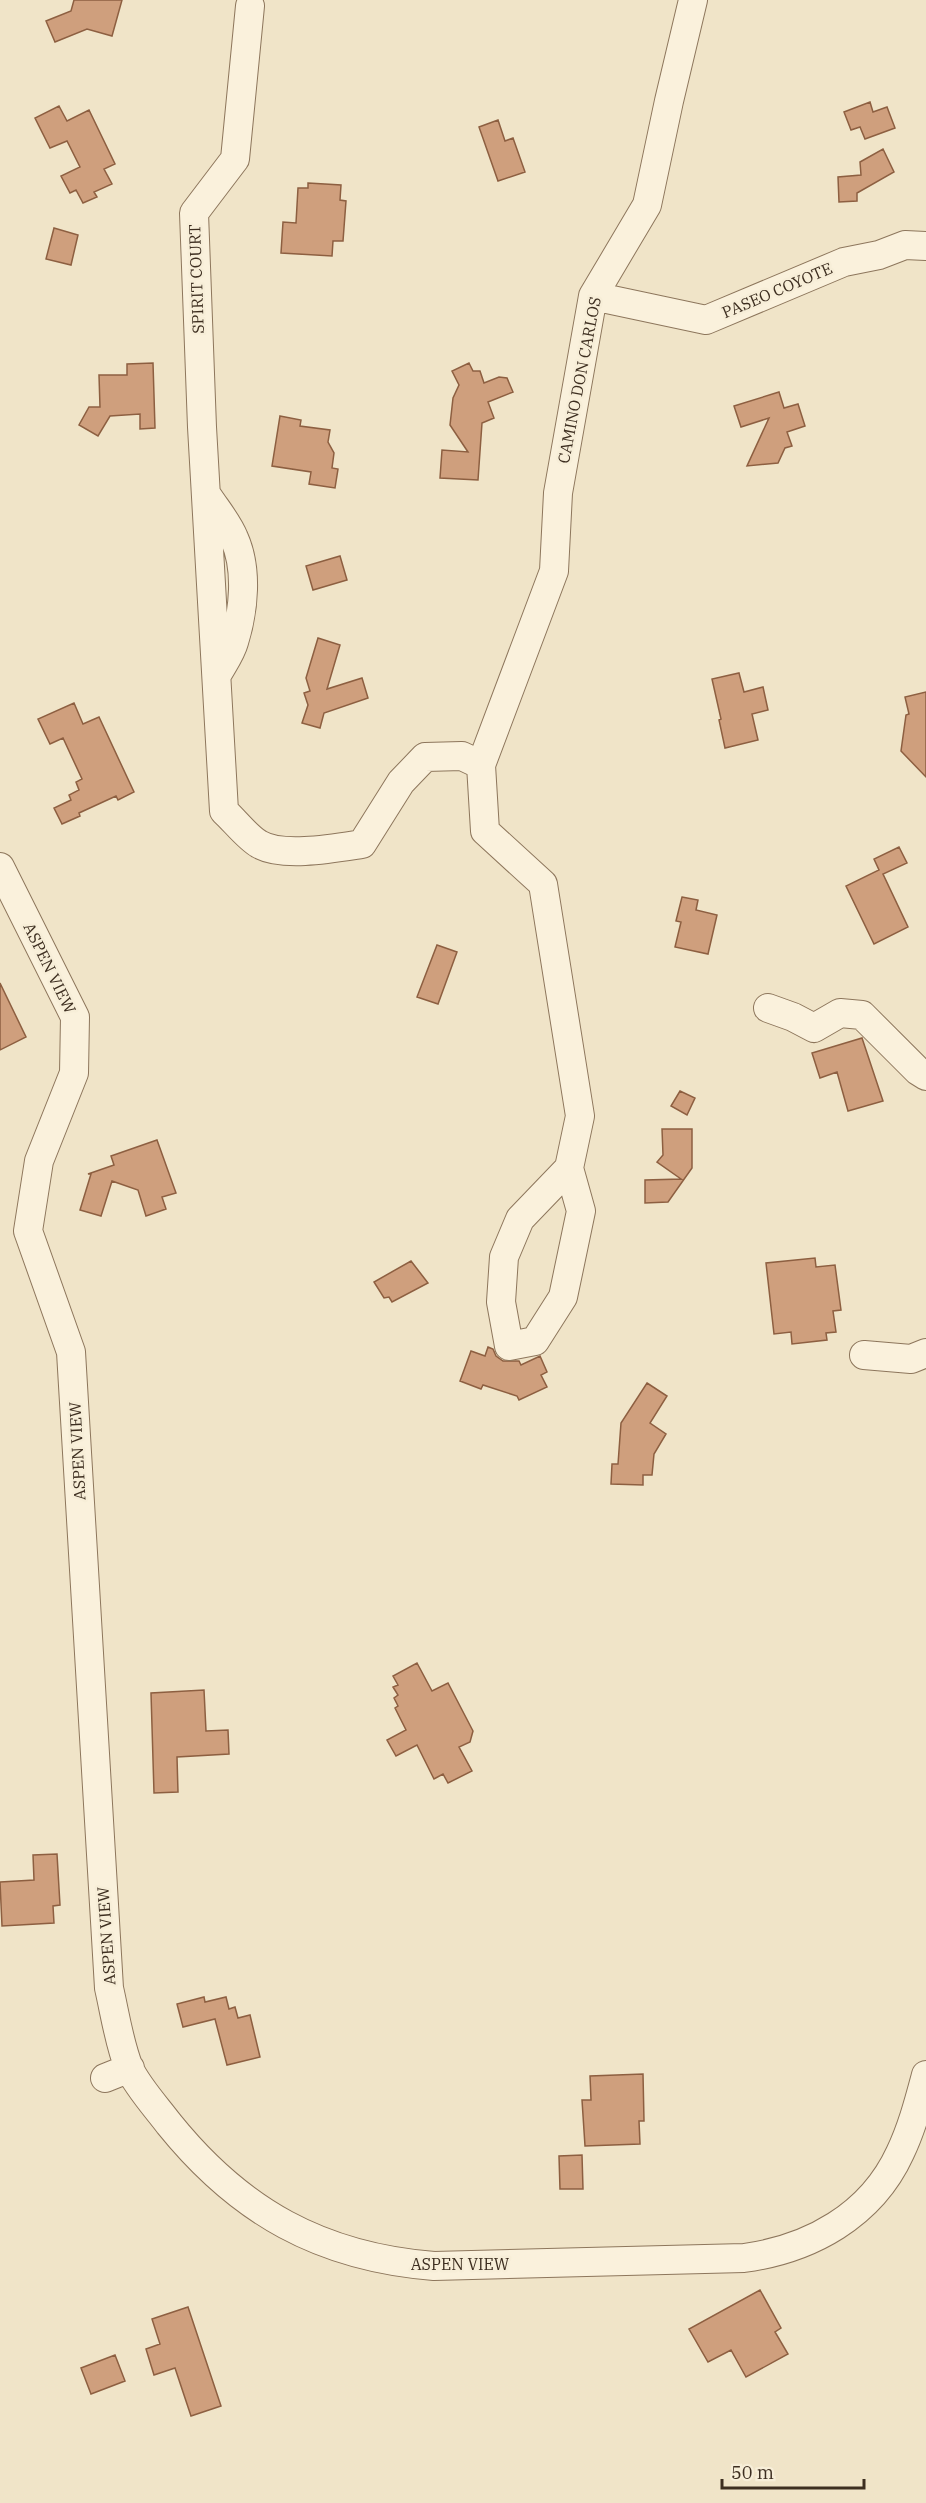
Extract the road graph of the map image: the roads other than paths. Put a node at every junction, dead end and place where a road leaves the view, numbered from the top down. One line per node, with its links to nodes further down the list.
1 (693, 0): 4 (street, CAMINO DON CARLOS)
2 (252, 2): 5 (street, SPIRIT COURT)
3 (926, 246): 4 (street, PASEO COYOTE)
4 (593, 296): 5 (street, CAMINO DON CARLOS)
5 (481, 765): 9 (street)
6 (0, 867): 12 (street, ASPEN VIEW)
7 (768, 1008): 8 (street)
8 (926, 1076)
9 (569, 1168): 9 (street)
10 (926, 1353): 11 (street)
11 (864, 1355)
12 (926, 2075)

